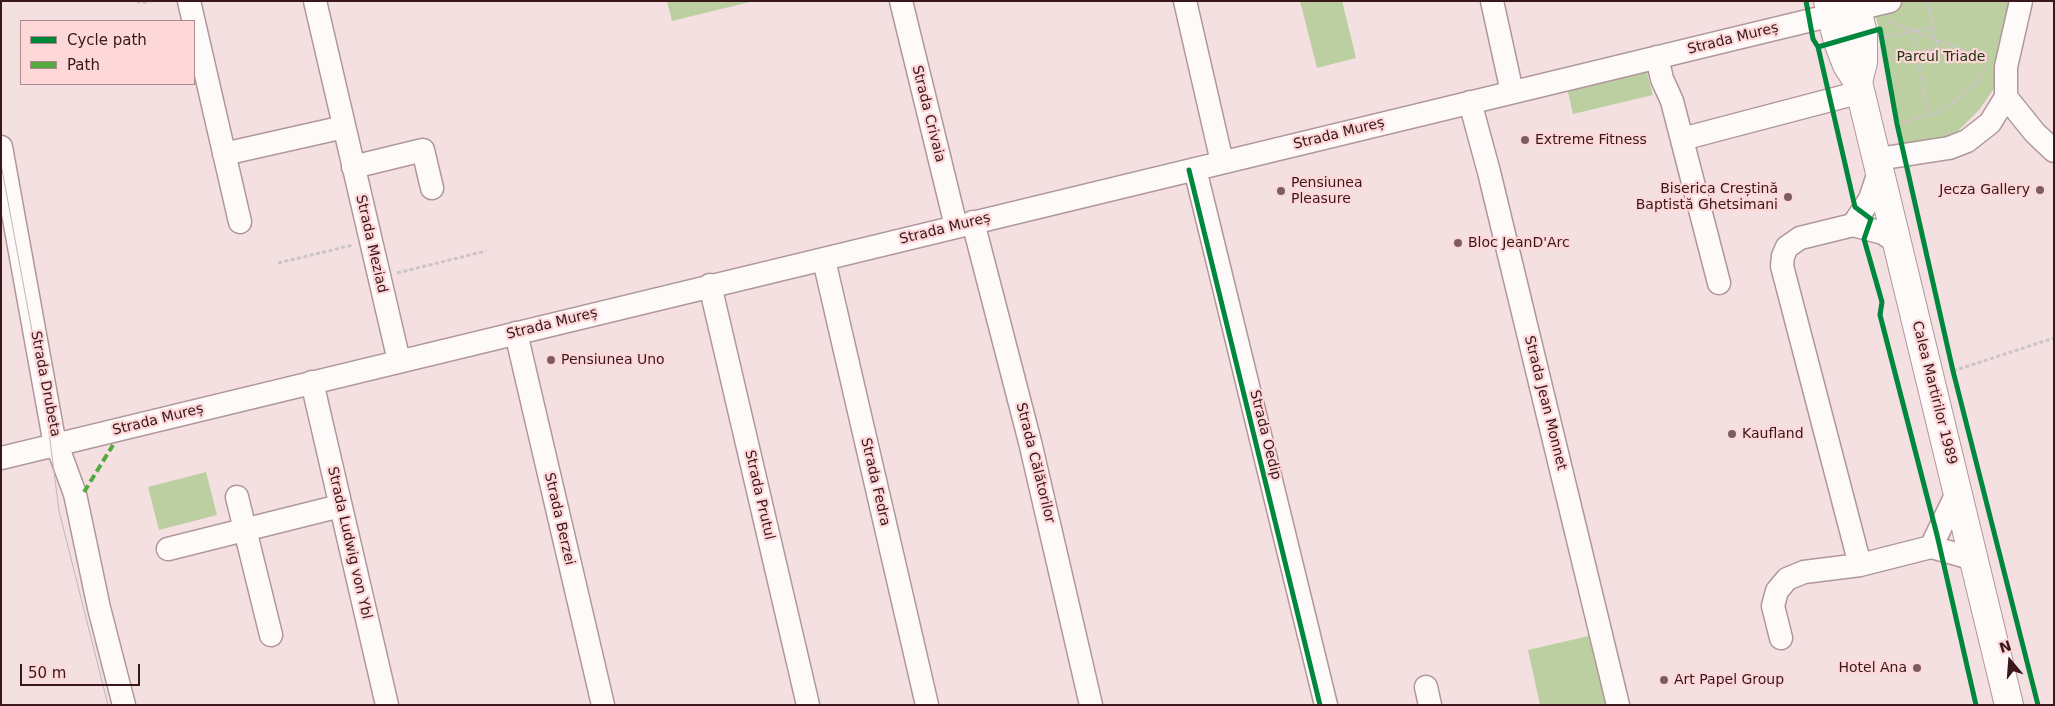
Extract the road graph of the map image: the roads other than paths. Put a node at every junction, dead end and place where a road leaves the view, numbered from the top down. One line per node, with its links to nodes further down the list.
1 (189, 1): 8 (street)
2 (314, 1): 15 (street, Strada Meziad)
3 (901, 1): 26 (street, Strada Crivaia)
4 (1185, 1): 20 (street)
5 (1492, 1): 12 (street)
6 (2021, 1): 13 (street)
7 (1857, 8): 10 (street, Strada Mureș); 11 (main road, Calea Martirilor 1989)
8 (193, 20)
9 (195, 27): 19 (street)
10 (1657, 57): 12 (street, Strada Mureș); 16 (street)
11 (1859, 87): 16 (street); 21 (main road, Calea Martirilor 1989)
12 (1512, 92): 14 (street, Strada Mureș)
13 (2006, 96): 18 (street); 21 (street)
14 (1470, 102): 20 (street, Strada Mureș); 54 (street, Strada Jean Monnet)
15 (344, 126): 19 (street); 22 (street, Strada Meziad)
16 (1682, 139): 30 (street)
17 (1, 147): 35 (street, Strada Drubeta)
18 (2054, 151)
19 (224, 154): 25 (street)
20 (1222, 162): 23 (street, Strada Mureș)
21 (1879, 164): 27 (street); 28 (main road, Calea Martirilor 1989)
22 (353, 167): 24 (street); 33 (street, Strada Meziad)
23 (1195, 169): 26 (street, Strada Mureș); 53 (street, Strada Oedip)
24 (432, 188)
25 (240, 222)
26 (964, 224): 29 (street, Strada Mureș); 52 (street, Strada Călătorilor)
27 (1853, 225): 28 (street); 44 (street)
28 (1898, 243): 37 (main road, Calea Martirilor 1989)
29 (824, 260): 31 (street, Strada Mureș); 51 (street, Strada Fedra)
30 (1719, 283)
31 (710, 286): 32 (street, Strada Mureș); 50 (street, Strada Prutul)
32 (516, 332): 33 (street, Strada Mureș); 49 (street, Strada Berzei)
33 (399, 361): 34 (street, Strada Mureș)
34 (312, 382): 35 (street, Strada Mureș); 39 (street, Strada Ludwig von Ybl)
35 (57, 445): 36 (street, Strada Mureș); 47 (street, Strada Drubeta)
36 (1, 458)
37 (1958, 491): 41 (street); 43 (main road, Calea Martirilor 1989)
38 (237, 497): 40 (street)
39 (340, 506): 40 (street); 48 (street, Strada Ludwig von Ybl)
40 (245, 529): 42 (street); 45 (street)
41 (1931, 547): 43 (street); 44 (street)
42 (168, 548)
43 (1974, 559): 55 (main road, Calea Martirilor 1989)
44 (1860, 565): 46 (street)
45 (271, 634)
46 (1781, 638)
47 (124, 705)
48 (387, 705)
49 (602, 705)
50 (808, 705)
51 (927, 705)
52 (1091, 705)
53 (1326, 705)
54 (1618, 705)
55 (2009, 705)

